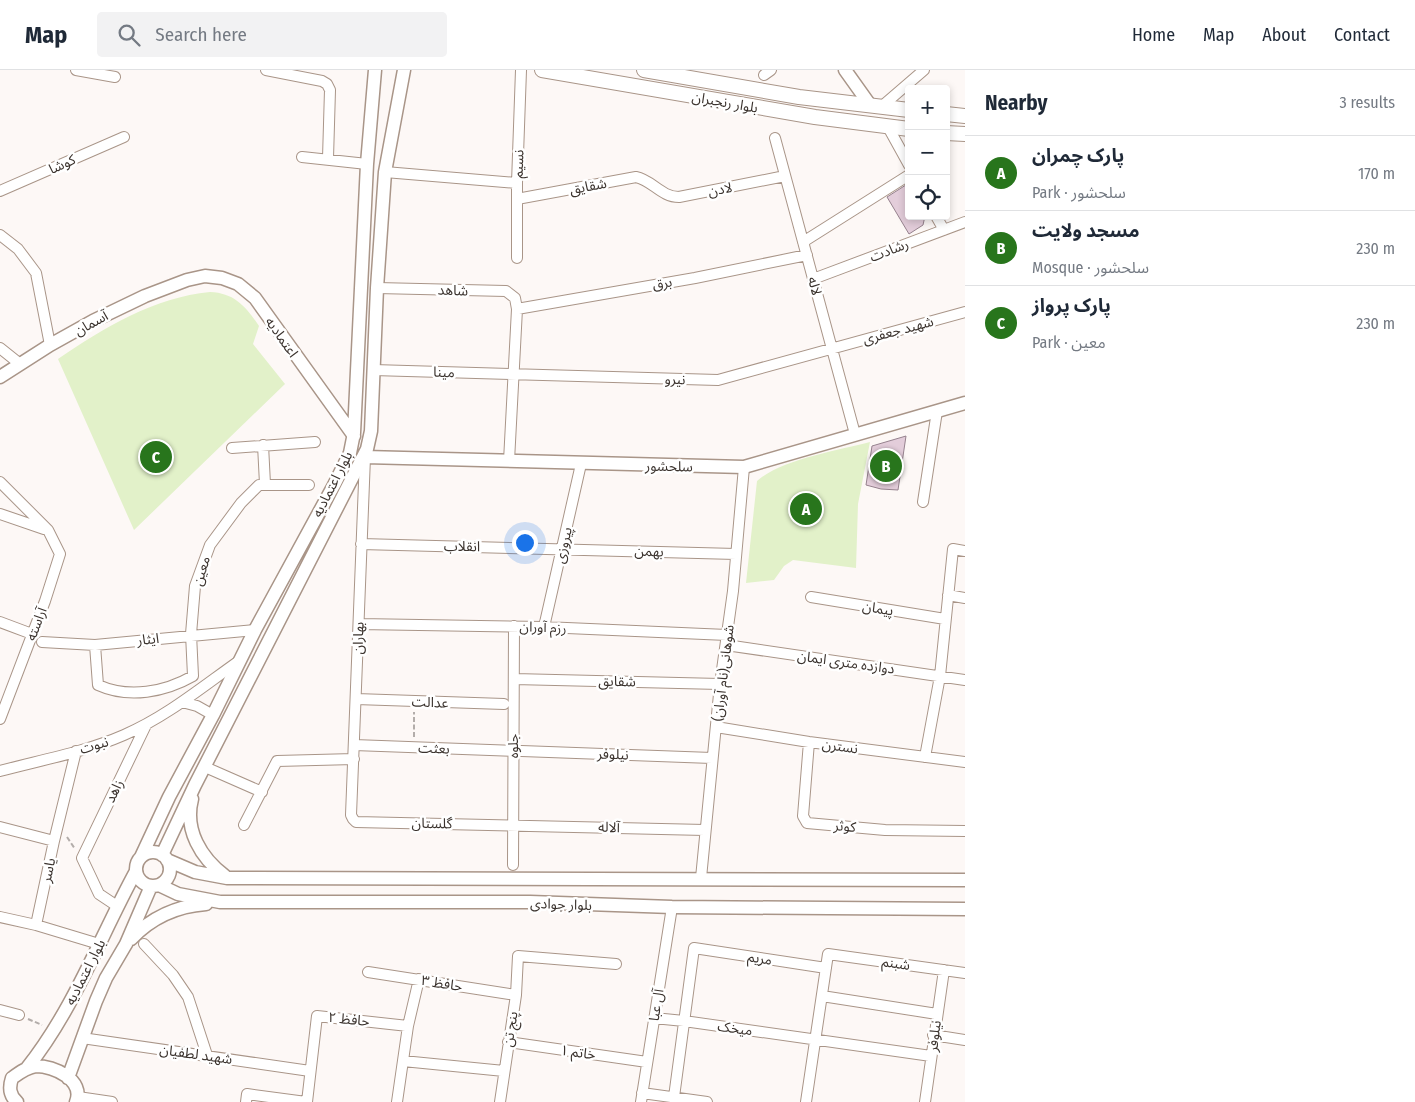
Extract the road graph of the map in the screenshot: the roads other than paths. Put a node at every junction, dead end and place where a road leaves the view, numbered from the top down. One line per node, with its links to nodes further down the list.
1 (76, 70): 10 (street)
2 (266, 70): 22 (street)
3 (375, 70): 24 (street, بلوار اعتمادیه)
4 (404, 70): 25 (street, بلوار اعتمادیه)
5 (521, 70): 28 (street, نسیم)
6 (542, 70): 15 (main road, بلوار رنجبران)
7 (644, 70): 11 (main road, بلوار رنجبران)
8 (845, 70): 11 (street)
9 (924, 70): 11 (street)
10 (114, 77)
11 (875, 106): 12 (main road, بلوار رنجبران)
12 (905, 110)
13 (950, 114): 14 (main road)
14 (965, 116)
15 (888, 127): 16 (main road, بلوار رنجبران); 23 (street)
16 (905, 129)
17 (950, 133): 18 (main road)
18 (965, 134)
19 (124, 137): 30 (street, کوشا)
20 (775, 138): 26 (street, لاله)
21 (302, 157): 22 (street)
22 (328, 158): 24 (street)
23 (905, 158)
24 (367, 164): 54 (street, بلوار اعتمادیه)
25 (385, 172): 28 (street); 41 (street, بلوار اعتمادیه)
26 (785, 176): 29 (street, لادن); 36 (street, لاله)
27 (905, 178): 36 (street)
28 (517, 183): 31 (street, نسیم)
29 (656, 188): 31 (street, شقایق)
30 (0, 191)
31 (517, 199): 38 (street, نسیم)
32 (938, 220): 34 (street)
33 (965, 222): 34 (street, رشادت)
34 (944, 230): 39 (street, رشادت)
35 (0, 235): 44 (street)
36 (803, 242): 37 (street, لاله)
37 (806, 255): 39 (street, لاله); 42 (street, برق)
38 (517, 258)
39 (813, 279): 46 (street, لاله)
40 (187, 280): 44 (street, آسمان); 54 (street, اعتمادیه)
41 (377, 288): 42 (street, شاهد); 48 (street, بلوار اعتمادیه)
42 (518, 309): 49 (street)
43 (965, 312): 46 (street, شهید جعفری)
44 (50, 345): 47 (street, آسمان)
45 (0, 348): 47 (street)
46 (832, 348): 49 (street, نیرو); 53 (street, لاله)
47 (20, 364): 50 (street, آسمان)
48 (373, 370): 49 (street, مینا); 58 (street, بلوار اعتمادیه)
49 (514, 374): 59 (street)
50 (0, 377)
51 (965, 403): 52 (street, سلحشور)
52 (937, 411): 53 (street, سلحشور); 65 (street)
53 (855, 434): 61 (street, سلحشور)
54 (354, 436): 80 (street, بلوار اعتمادیه)
55 (315, 442): 56 (street)
56 (263, 445): 57 (street); 63 (street)
57 (232, 448)
58 (365, 457): 59 (street, سلحشور); 68 (street, بهاران); 108 (street, بلوار اعتمادیه)
59 (509, 461): 60 (street, سلحشور)
60 (581, 464): 61 (street, سلحشور); 69 (street, پیروزی)
61 (744, 467): 71 (street, شوهانی(نام آوران))
62 (0, 482): 67 (street, آراسته)
63 (265, 484): 64 (street); 82 (street, معین)
64 (308, 485)
65 (923, 502)
66 (0, 514): 67 (street)
67 (48, 530): 81 (street, آراسته)
68 (361, 544): 69 (street, انقلاب); 77 (street, بهاران)
69 (563, 548): 71 (street, بهمن); 79 (street, پیروزی)
70 (965, 551): 72 (street)
71 (736, 554): 83 (street, شوهانی(نام آوران))
72 (948, 595): 74 (street); 75 (street)
73 (811, 598): 75 (street, پیمان)
74 (965, 598)
75 (946, 619): 88 (street)
76 (0, 622): 81 (street)
77 (359, 624): 78 (street, رزم آوران); 93 (street, بهاران)
78 (514, 626): 79 (street, رزم آوران); 89 (street, جلوه)
79 (544, 626): 83 (street, رزم آوران)
80 (254, 630): 82 (street, ایثار); 86 (street, بلوار اعتمادیه)
81 (32, 634): 97 (street, آراسته)
82 (191, 634): 85 (street, ایثار); 87 (street, معین)
83 (727, 640): 88 (street, دوازده متری ایمان); 91 (street, شوهانی(نام آوران))
84 (42, 642): 85 (street, ایثار)
85 (95, 644): 87 (street)
86 (239, 661): 92 (street, نبوت); 96 (street, بلوار اعتمادیه)
87 (193, 676): 92 (street, معین)
88 (940, 676): 90 (street, دوازده متری ایمان); 104 (street)
89 (514, 679): 91 (street, شقایق); 103 (street, جلوه)
90 (965, 680)
91 (720, 684): 99 (street, شوهانی(نام آوران))
92 (194, 692): 94 (street, نبوت)
93 (356, 699): 95 (street, عدالت); 101 (street, بهاران)
94 (182, 702): 96 (street); 98 (street, نبوت)
95 (504, 704)
96 (213, 715): 119 (street, بلوار اعتمادیه)
97 (0, 719)
98 (146, 725): 102 (street, نبوت); 130 (street, زاهد)
99 (716, 727): 100 (street, نسترن); 106 (street, شوهانی(نام آوران))
100 (809, 742): 104 (street, نسترن); 117 (street, کوثر)
101 (354, 745): 103 (street, بعثت); 105 (street, بهاران)
102 (76, 751): 109 (street, نبوت); 118 (street)
103 (513, 751): 106 (street, نیلوفر); 113 (street, جلوه)
104 (925, 757): 107 (street, نسترن)
105 (354, 758): 111 (street); 112 (street, بهاران)
106 (712, 758): 116 (street, شوهانی(نام آوران))
107 (965, 762)
108 (205, 766): 110 (street, بلوار اعتمادیه); 111 (street)
109 (0, 771)
110 (195, 785): 120 (street, بلوار اعتمادیه); 123 (street)
111 (262, 792): 114 (street)
112 (353, 819): 113 (street, گلستان)
113 (513, 824): 116 (street, آلاله); 121 (street, جلوه)
114 (244, 825)
115 (0, 827): 118 (street, یاسر)
116 (705, 830): 124 (street, شوهانی(نام آوران))
117 (965, 831)
118 (54, 841): 134 (street, یاسر)
119 (141, 857): 120 (street); 122 (street)
120 (164, 857): 123 (street, بلوار جوادی); 127 (street)
121 (513, 865)
122 (136, 871): 127 (street); 130 (street, بلوار اعتمادیه)
123 (227, 878): 125 (street, بلوار جوادی)
124 (701, 878): 125 (street, بلوار جوادی); 126 (street, بلوار جوادی)
125 (529, 879): 129 (street)
126 (965, 880)
127 (155, 886): 128 (street, بلوار جوادی); 136 (street, بلوار اعتمادیه)
128 (220, 902): 129 (street, بلوار جوادی); 136 (street)
129 (530, 902): 131 (street, بلوار جوادی)
130 (117, 906): 135 (street, بلوار اعتمادیه)
131 (672, 907): 132 (street, بلوار جوادی); 149 (street, آل عبا)
132 (965, 909)
133 (0, 917): 134 (street)
134 (36, 925): 135 (street)
135 (99, 944): 161 (street, بلوار اعتمادیه)
136 (126, 944): 153 (street, بلوار اعتمادیه)
137 (144, 944): 157 (street)
138 (616, 964): 144 (street, پنج تن)
139 (826, 968): 140 (street, شبنم); 145 (street); 150 (street, مریم)
140 (944, 970): 142 (street, شبنم); 147 (street, نیلوفر)
141 (368, 972): 143 (street, حافظ ۳)
142 (965, 973)
143 (418, 979): 144 (street, حافظ ۳); 151 (street)
144 (516, 995): 156 (street, پنج تن)
145 (822, 996): 147 (street); 154 (street)
146 (0, 1010): 148 (street)
147 (937, 1014): 152 (street, نیلوفر)
148 (18, 1016)
149 (654, 1018): 150 (street, میخک); 160 (street, آل عبا)
150 (684, 1021): 154 (street, میخک); 166 (street)
151 (408, 1026): 159 (street); 162 (street, حافظ ۲)
152 (933, 1035): 155 (street); 158 (street, نیلوفر)
153 (82, 1038): 157 (street, شهید لطفیان); 165 (street, بلوار اعتمادیه)
154 (815, 1039): 158 (street, میخک); 176 (street)
155 (965, 1040)
156 (508, 1042): 160 (street, خاتم ۱); 163 (street, پنج تن)
157 (208, 1055): 162 (street, شهید لطفیان)
158 (931, 1056): 177 (street, نیلوفر)
159 (403, 1060): 163 (street); 173 (street)
160 (647, 1062): 167 (street, آل عبا)
161 (27, 1068): 164 (street, بلوار اعتمادیه); 165 (street)
162 (310, 1071): 172 (street, حافظ ۲)
163 (504, 1071): 174 (street, پنج تن)
164 (6, 1078): 169 (street)
165 (68, 1078): 168 (street)
166 (674, 1097): 167 (street); 175 (street)
167 (642, 1098)
168 (77, 1099): 170 (street)
169 (17, 1102)
170 (112, 1102)
171 (246, 1102): 172 (street)
172 (307, 1102)
173 (397, 1102)
174 (500, 1102)
175 (708, 1102)
176 (806, 1102)
177 (924, 1102)

